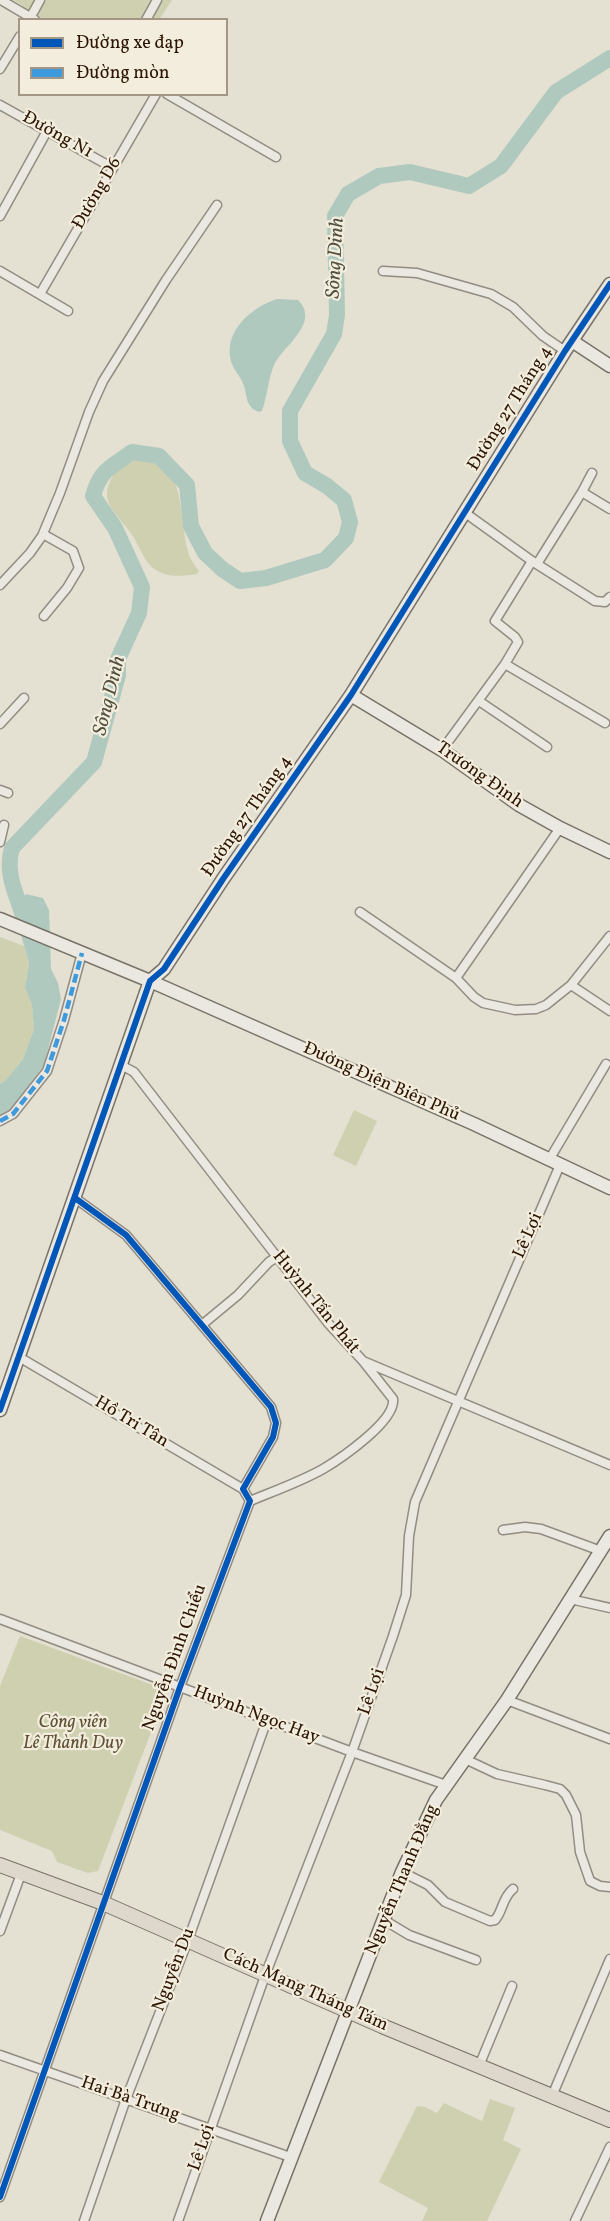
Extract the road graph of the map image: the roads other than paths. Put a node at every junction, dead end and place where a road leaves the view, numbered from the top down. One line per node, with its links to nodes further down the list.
1 (1, 0): 4 (street)
2 (40, 0): 5 (street)
3 (157, 0): 6 (street)
4 (30, 18)
5 (32, 18)
6 (147, 18)
7 (18, 39): 8 (street)
8 (0, 69)
9 (155, 96): 14 (street, Đường D6)
10 (170, 96): 13 (street)
11 (0, 105): 12 (street, Đường N1)
12 (48, 131): 14 (street, Đường N1); 16 (street)
13 (276, 157)
14 (113, 168): 20 (street, Đường D6)
15 (217, 205): 28 (street)
16 (0, 216)
17 (383, 271): 22 (street)
18 (0, 272): 20 (street)
19 (610, 284): 22 (street, Đường 27 Tháng 4)
20 (40, 294): 21 (street)
21 (68, 311)
22 (568, 346): 23 (street); 27 (street, Đường 27 Tháng 4)
23 (610, 366)
24 (592, 473): 25 (street)
25 (582, 492): 26 (street); 29 (street)
26 (610, 509)
27 (464, 512): 29 (street); 34 (street, Đường 27 Tháng 4)
28 (43, 534): 30 (street); 32 (street)
29 (534, 563): 31 (street); 33 (street)
30 (0, 585)
31 (610, 597)
32 (44, 616)
33 (506, 664): 36 (street); 37 (street)
34 (351, 695): 40 (street, Trương Định); 50 (street, Đường 27 Tháng 4)
35 (24, 698): 38 (street)
36 (479, 701): 39 (street); 40 (street)
37 (605, 723)
38 (0, 724)
39 (547, 747)
40 (442, 750): 42 (street, Trương Định)
41 (4, 825): 43 (street)
42 (560, 828): 44 (street, Trương Định); 49 (street)
43 (0, 842)
44 (608, 847)
45 (360, 912): 49 (street)
46 (0, 919): 48 (street, Đường Điện Biên Phủ)
47 (610, 936): 51 (street)
48 (86, 955): 50 (street, Đường Điện Biên Phủ); 55 (street)
49 (456, 978): 51 (street)
50 (150, 981): 54 (street, Đường 27 Tháng 4); 56 (street, Đường Điện Biên Phủ)
51 (571, 986): 52 (street)
52 (610, 1011)
53 (606, 1064): 56 (street, Lê Lợi)
54 (120, 1065): 58 (street, Đường 27 Tháng 4); 59 (street, Huỳnh Tấn Phát)
55 (0, 1120)
56 (554, 1163): 57 (street, Đường Điện Biên Phủ); 63 (street, Lê Lợi)
57 (610, 1188)
58 (75, 1198): 60 (street); 61 (street, Đường 27 Tháng 4)
59 (278, 1257): 60 (street); 62 (street, Huỳnh Tấn Phát)
60 (203, 1324): 66 (street)
61 (20, 1357): 64 (street, Đường 27 Tháng 4); 66 (street, Hồ Tri Tân)
62 (363, 1361): 63 (street, Huỳnh Tấn Phát); 67 (street)
63 (459, 1401): 65 (street, Huỳnh Tấn Phát); 78 (street, Lê Lợi)
64 (0, 1410)
65 (610, 1466)
66 (243, 1489): 67 (street)
67 (250, 1501): 74 (street, Nguyễn Đình Chiểu)
68 (503, 1530): 70 (street)
69 (610, 1536): 70 (street, Nguyễn Thanh Đằng)
70 (601, 1551): 71 (street, Nguyễn Thanh Đằng)
71 (570, 1599): 72 (street); 75 (street, Nguyễn Thanh Đằng)
72 (610, 1608)
73 (0, 1619): 74 (street, Huỳnh Ngọc Hay)
74 (180, 1687): 76 (street, Huỳnh Ngọc Hay); 86 (street, Nguyễn Đình Chiểu)
75 (507, 1700): 77 (street); 79 (street, Nguyễn Thanh Đằng)
76 (267, 1720): 78 (street, Huỳnh Ngọc Hay); 89 (street, Nguyễn Du)
77 (610, 1739)
78 (352, 1752): 80 (street, Huỳnh Ngọc Hay); 92 (street, Lê Lợi)
79 (465, 1759): 80 (street, Nguyễn Thanh Đằng); 84 (street)
80 (446, 1785): 82 (street, Nguyễn Thanh Đằng)
81 (0, 1865): 83 (main road, Cách Mạng Tháng Tám)
82 (402, 1872): 85 (street); 87 (street, Nguyễn Thanh Đằng)
83 (21, 1874): 86 (main road, Cách Mạng Tháng Tám); 88 (street)
84 (610, 1887)
85 (513, 1889)
86 (103, 1903): 89 (main road, Cách Mạng Tháng Tám); 98 (street, Nguyễn Đình Chiểu)
87 (384, 1920): 91 (street); 95 (street, Nguyễn Thanh Đằng)
88 (0, 1931)
89 (188, 1940): 92 (main road, Cách Mạng Tháng Tám); 100 (street, Nguyễn Du)
90 (610, 1959): 93 (street)
91 (476, 1960)
92 (266, 1974): 95 (main road, Cách Mạng Tháng Tám); 102 (street, Lê Lợi)
93 (606, 1979): 99 (street)
94 (512, 1986): 97 (street)
95 (349, 2011): 97 (main road, Cách Mạng Tháng Tám); 104 (street, Nguyễn Thanh Đằng)
96 (0, 2055): 98 (street, Hai Bà Trưng)
97 (479, 2066): 99 (main road, Cách Mạng Tháng Tám)
98 (44, 2070): 100 (street, Hai Bà Trưng); 105 (street, Nguyễn Đình Chiểu)
99 (552, 2096): 101 (main road, Cách Mạng Tháng Tám)
100 (126, 2099): 102 (street, Hai Bà Trưng); 106 (street, Nguyễn Du)
101 (610, 2120)
102 (210, 2129): 104 (street, Hai Bà Trưng); 107 (street, Lê Lợi)
103 (610, 2147): 109 (street)
104 (293, 2158): 108 (street, Nguyễn Thanh Đằng)
105 (0, 2197)
106 (84, 2221)
107 (178, 2221)
108 (267, 2221)
109 (575, 2221)

